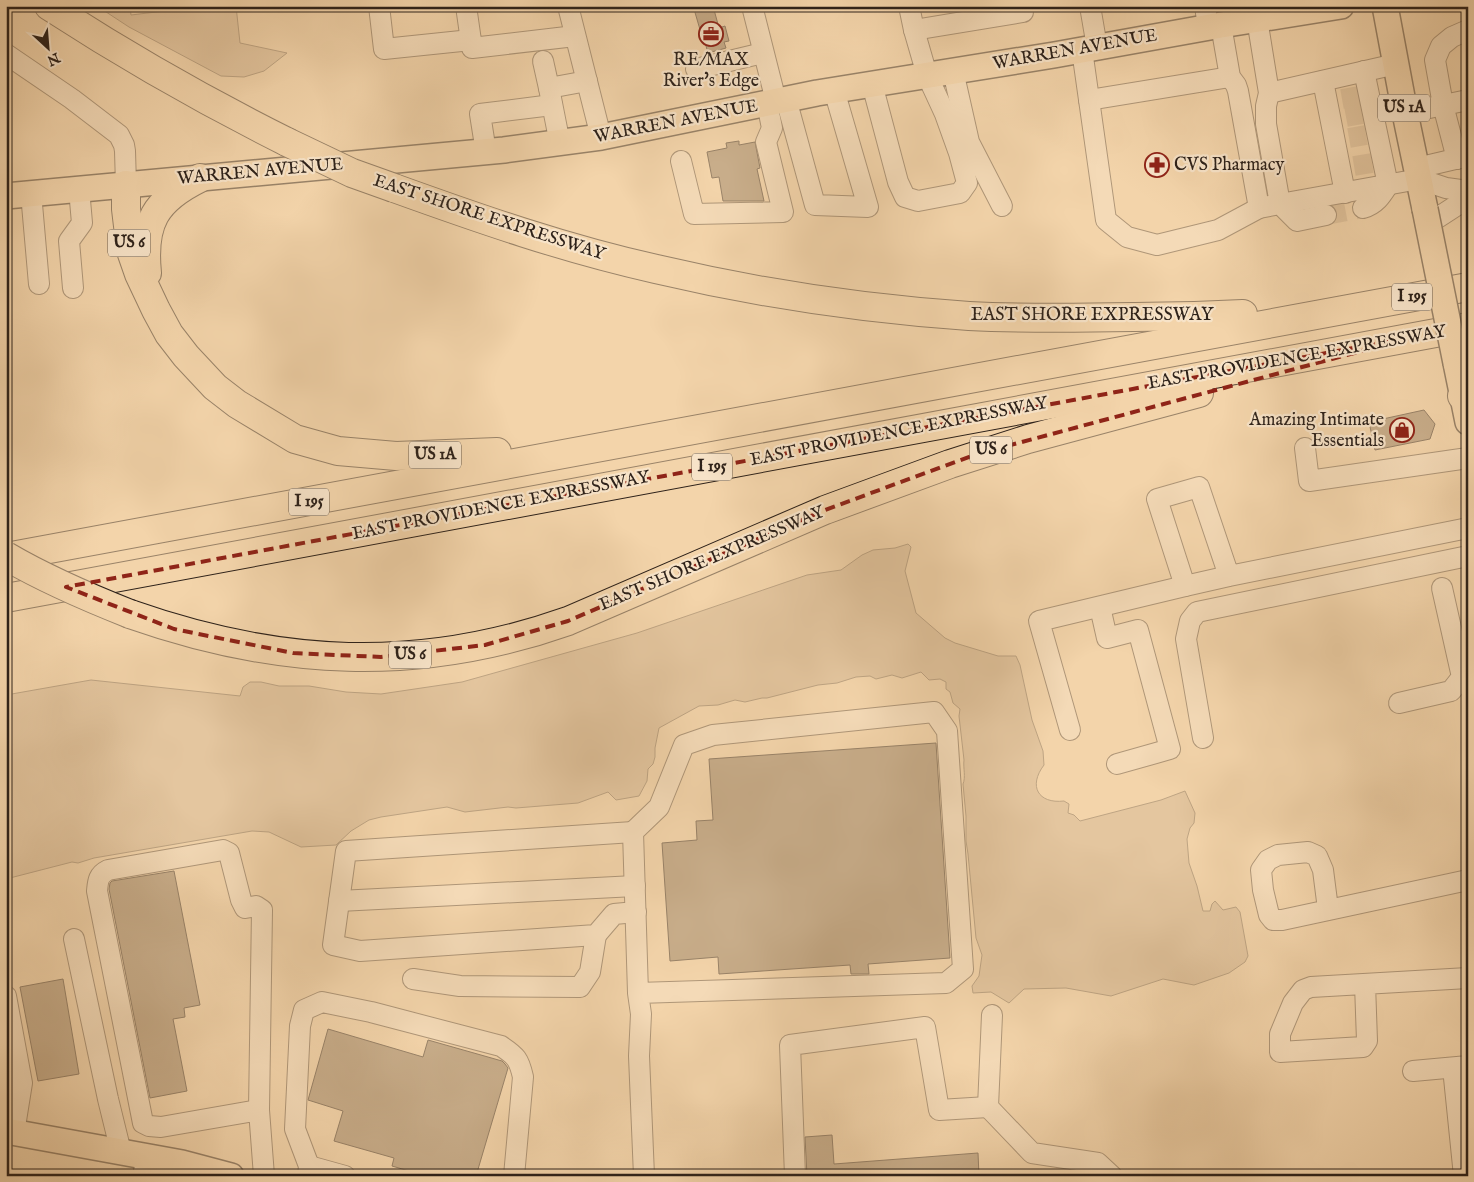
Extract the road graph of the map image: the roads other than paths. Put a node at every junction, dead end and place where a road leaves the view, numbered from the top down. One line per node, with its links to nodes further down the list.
1 (49, 6): 62 (highway, EAST SHORE EXPRESSWAY, bridge)
2 (379, 6): 16 (street)
3 (466, 6): 16 (street)
4 (568, 6): 15 (street)
5 (752, 6): 18 (street)
6 (909, 6): 13 (street)
7 (1022, 6): 13 (street)
8 (1090, 6): 17 (street)
9 (1341, 6): 11 (main road, WARREN AVENUE / US 1A)
10 (1385, 6): 21 (main road, US 1A)
11 (1257, 19): 12 (main road, WARREN AVENUE / US 1A); 29 (street)
12 (1212, 20): 17 (main road, WARREN AVENUE / US 1A); 25 (street)
13 (914, 30): 24 (street)
14 (1468, 30): 35 (street)
15 (576, 36): 16 (street); 26 (street)
16 (471, 40)
17 (1089, 48): 23 (main road, WARREN AVENUE / US 1A); 32 (street)
18 (763, 53): 22 (street); 34 (street)
19 (6, 54): 45 (street)
20 (542, 61): 30 (street)
21 (1396, 64): 31 (street); 36 (main road, US 1A)
22 (696, 69)
23 (953, 71): 24 (main road, WARREN AVENUE / US 1A); 53 (street)
24 (927, 76): 27 (main road, WARREN AVENUE / US 1A); 27 (street)
25 (1230, 77): 32 (street); 54 (street)
26 (587, 81): 30 (street); 37 (street)
27 (872, 84): 28 (main road, WARREN AVENUE / US 1A)
28 (834, 90): 34 (main road, WARREN AVENUE / US 1A); 34 (street)
29 (1269, 93): 31 (street); 52 (street)
30 (551, 96): 38 (street); 40 (street)
31 (1348, 96): 39 (street); 39 (street)
32 (1089, 100): 54 (street)
33 (1468, 100): 35 (street)
34 (776, 101): 37 (main road, WARREN AVENUE / US 1A); 42 (street)
35 (1443, 105): 36 (street); 41 (street)
36 (1405, 113): 43 (main road, US 1A)
37 (601, 137): 38 (main road, WARREN AVENUE / US 1A)
38 (560, 144): 40 (main road, WARREN AVENUE / US 1A)
39 (1360, 151): 46 (street); 49 (street)
40 (486, 152): 44 (main road, WARREN AVENUE / US 1A)
41 (1462, 158): 43 (street)
42 (681, 161)
43 (1418, 174): 46 (street); 48 (street); 57 (main road, US 1A)
44 (200, 178): 45 (main road, WARREN AVENUE); 61 (highway, US 1A)
45 (126, 185): 47 (main road, WARREN AVENUE); 61 (highway, US 6)
46 (1388, 185): 49 (street); 55 (street)
47 (80, 189): 50 (main road, WARREN AVENUE); 60 (street)
48 (1468, 191)
49 (1345, 193): 52 (street)
50 (18, 194): 58 (street)
51 (1468, 198): 57 (street)
52 (1280, 204): 54 (street); 56 (street)
53 (1002, 206)
54 (1259, 208)
55 (1363, 208)
56 (1326, 215)
57 (1426, 217): 65 (main road, US 1A, bridge)
58 (38, 284)
59 (1468, 287): 62 (highway, I 195)
60 (72, 288)
61 (150, 297): 66 (highway, US 1A)
62 (1357, 308): 66 (highway, I 195)
63 (1468, 327): 64 (highway, EAST PROVIDENCE EXPRESSWAY / I 195)
64 (1418, 336): 71 (highway, EAST SHORE EXPRESSWAY / US 6, bridge); 75 (highway, EAST PROVIDENCE EXPRESSWAY / I 195)
65 (1466, 406)
66 (611, 446): 71 (highway, I 195)
67 (1305, 448): 68 (street)
68 (1468, 458)
69 (1468, 528): 72 (street)
70 (1468, 556): 80 (street)
71 (6, 557)
72 (1229, 576): 73 (street); 73 (street)
73 (1184, 586): 76 (street)
74 (1442, 588): 77 (street)
75 (6, 598)
76 (1100, 607): 79 (street); 81 (street)
77 (1465, 676): 78 (street)
78 (1399, 703)
79 (1070, 730)
80 (1203, 738)
81 (1117, 764)
82 (634, 832): 84 (street); 85 (street); 93 (street)
83 (1468, 880): 86 (street)
84 (635, 886): 85 (street); 87 (street)
85 (339, 901): 88 (street)
86 (1328, 909): 86 (street)
87 (636, 912): 88 (street); 93 (street)
88 (596, 936): 91 (street)
89 (74, 938): 101 (street)
90 (1468, 978): 92 (street)
91 (413, 979)
92 (1365, 984): 92 (street)
93 (638, 993): 108 (street)
94 (6, 996): 100 (street)
95 (992, 1015): 98 (street)
96 (1461, 1067): 97 (street); 111 (street)
97 (1413, 1071)
98 (988, 1107): 109 (street); 110 (street)
99 (259, 1110): 99 (street); 105 (street)
100 (10, 1132): 101 (main road)
101 (121, 1152): 102 (main road)
102 (157, 1168): 104 (main road)
103 (308, 1171): 106 (street); 107 (street)
104 (231, 1176)
105 (264, 1176)
106 (345, 1176)
107 (514, 1176)
108 (644, 1176)
109 (795, 1176)
110 (1112, 1176)
111 (1464, 1176)

